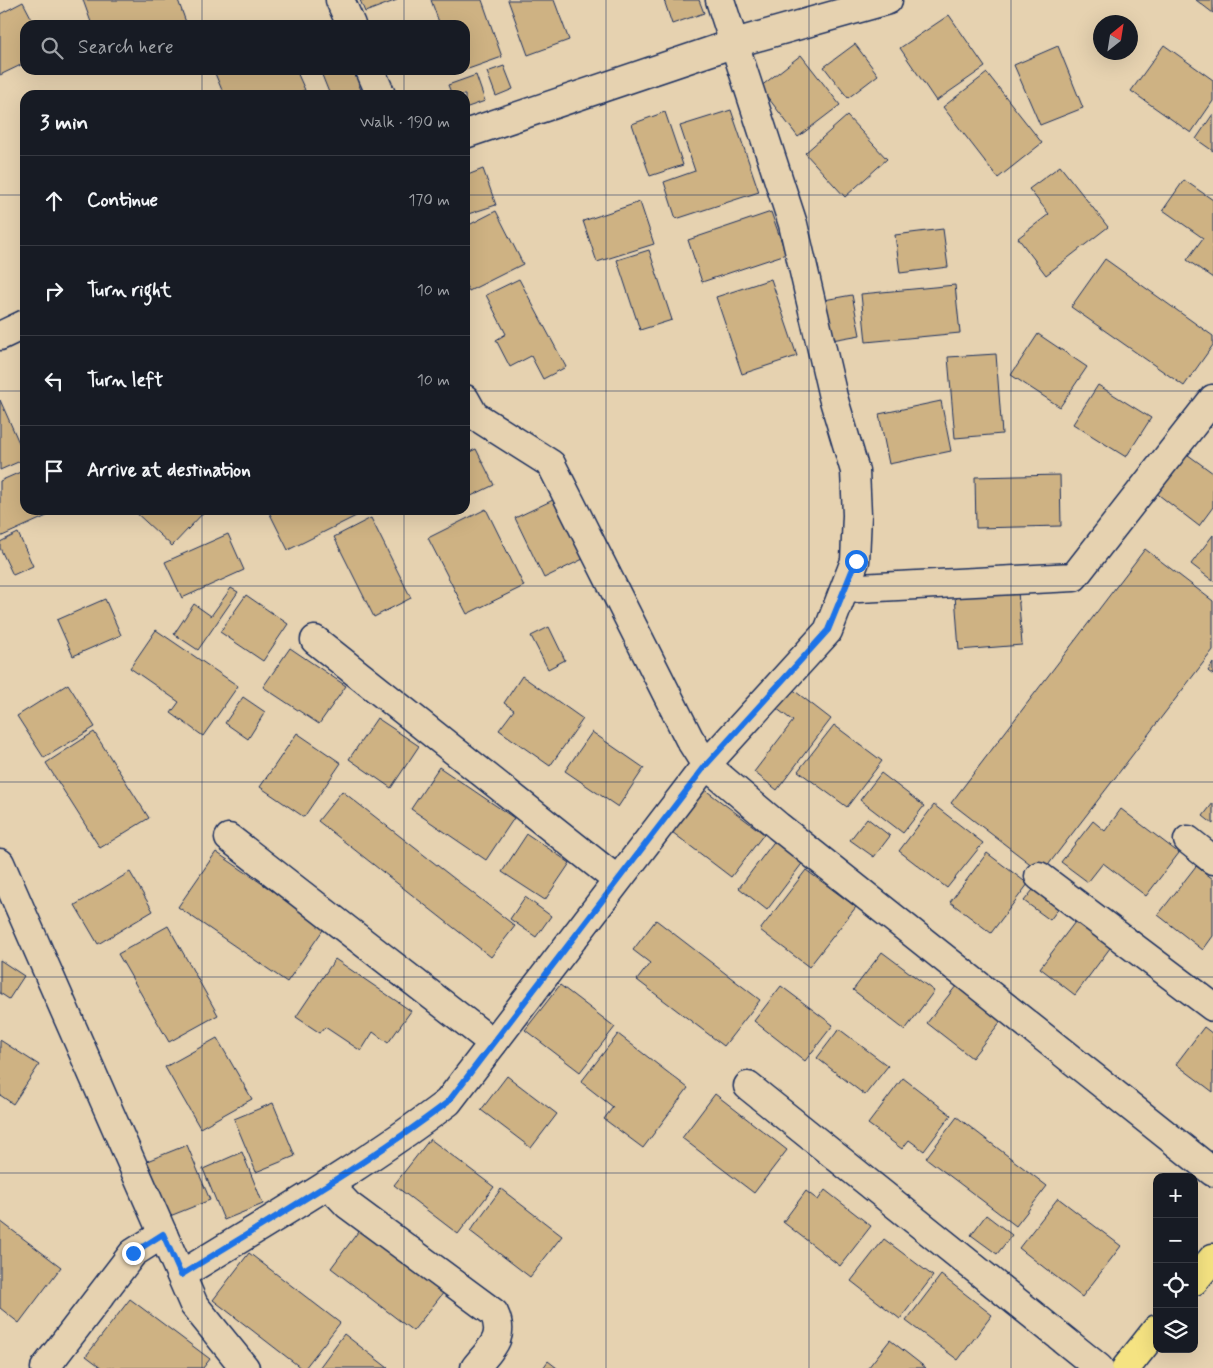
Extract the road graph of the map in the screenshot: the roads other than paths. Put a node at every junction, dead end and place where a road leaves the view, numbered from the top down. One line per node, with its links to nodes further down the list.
1 (340, 0): 4 (street)
2 (720, 0): 5 (street)
3 (888, 0): 5 (street)
4 (349, 20)
5 (735, 43): 8 (street); 13 (street)
6 (372, 75): 7 (street)
7 (379, 90)
8 (470, 132)
9 (20, 326): 10 (street)
10 (0, 336)
11 (1213, 399): 13 (street)
12 (470, 408): 15 (street)
13 (848, 584): 15 (street)
14 (315, 640): 21 (street)
15 (706, 765): 21 (street); 25 (street)
16 (229, 838): 23 (street)
17 (1188, 840): 18 (street)
18 (1213, 860)
19 (0, 863): 27 (street)
20 (1039, 876): 22 (street)
21 (618, 880): 23 (street)
22 (1213, 1008)
23 (493, 1043): 26 (street)
24 (748, 1086): 35 (street)
25 (1213, 1172)
26 (328, 1184): 29 (street); 34 (street)
27 (163, 1234): 29 (street); 32 (street)
28 (1213, 1258): 30 (main road)
29 (181, 1275): 33 (street)
30 (1198, 1277)
31 (1153, 1334): 36 (main road)
32 (45, 1368)
33 (245, 1368)
34 (475, 1368)
35 (1099, 1368)
36 (1126, 1368)

